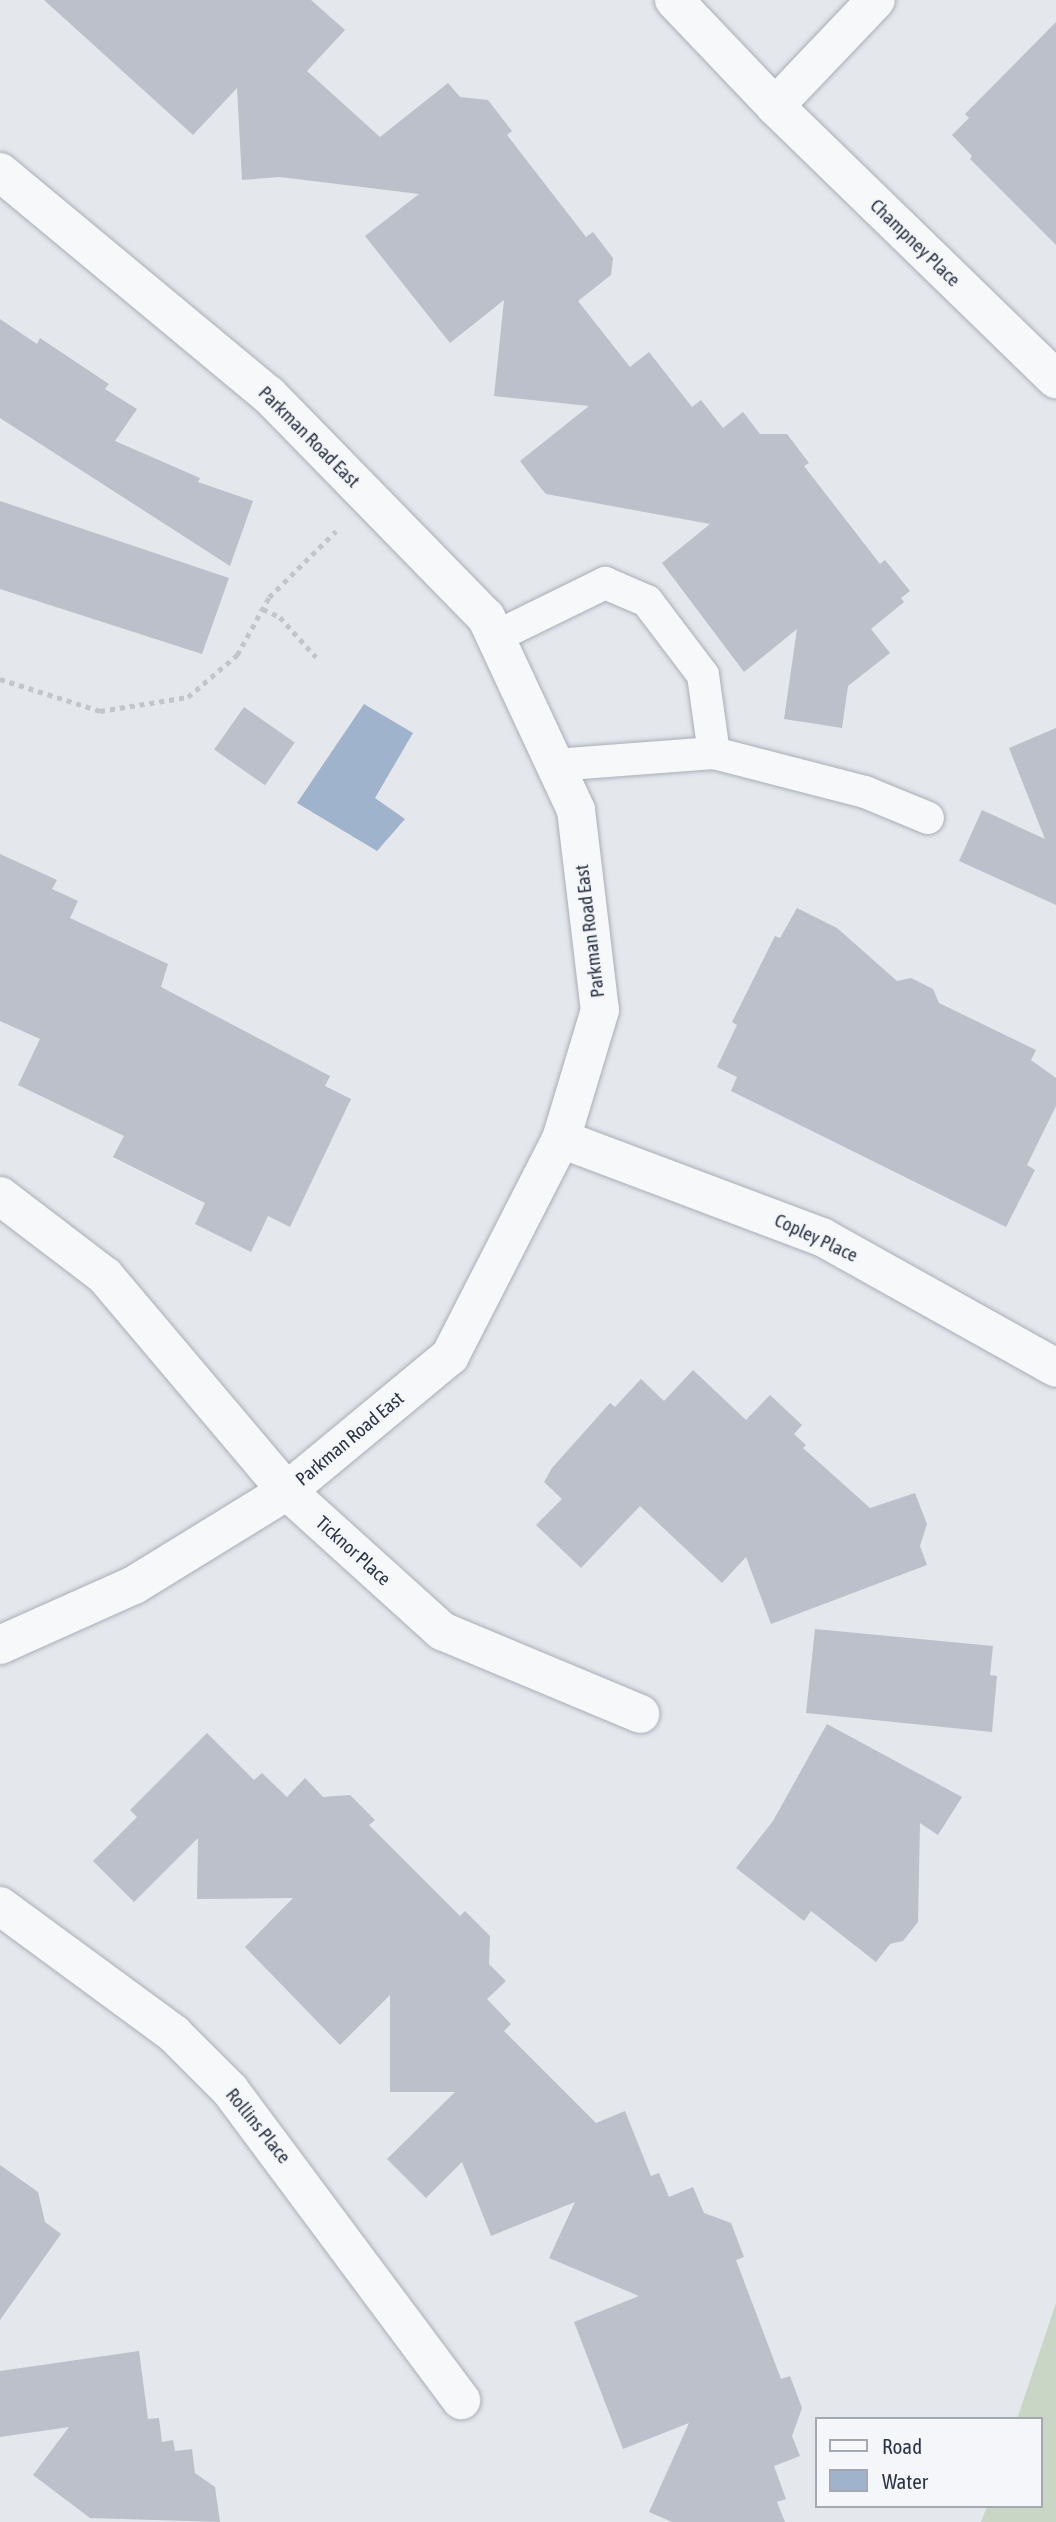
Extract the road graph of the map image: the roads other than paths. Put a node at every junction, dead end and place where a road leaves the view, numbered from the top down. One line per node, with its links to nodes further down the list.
1 (674, 0): 3 (street, Champney Place)
2 (876, 0): 3 (street)
3 (775, 106): 5 (street, Champney Place)
4 (4, 186): 6 (street, Parkman Road East)
5 (1056, 379)
6 (495, 637): 7 (lane); 8 (street, Parkman Road East)
7 (714, 753): 8 (lane); 9 (lane)
8 (555, 765): 10 (street, Parkman Road East)
9 (928, 818)
10 (561, 1139): 12 (street, Copley Place); 13 (street, Parkman Road East)
11 (0, 1196): 13 (street, Ticknor Place)
12 (1056, 1368)
13 (287, 1491): 14 (street, Parkman Road East); 15 (street, Ticknor Place)
14 (0, 1645)
15 (640, 1714)
16 (0, 1906): 17 (street, Rollins Place)
17 (461, 2400)

